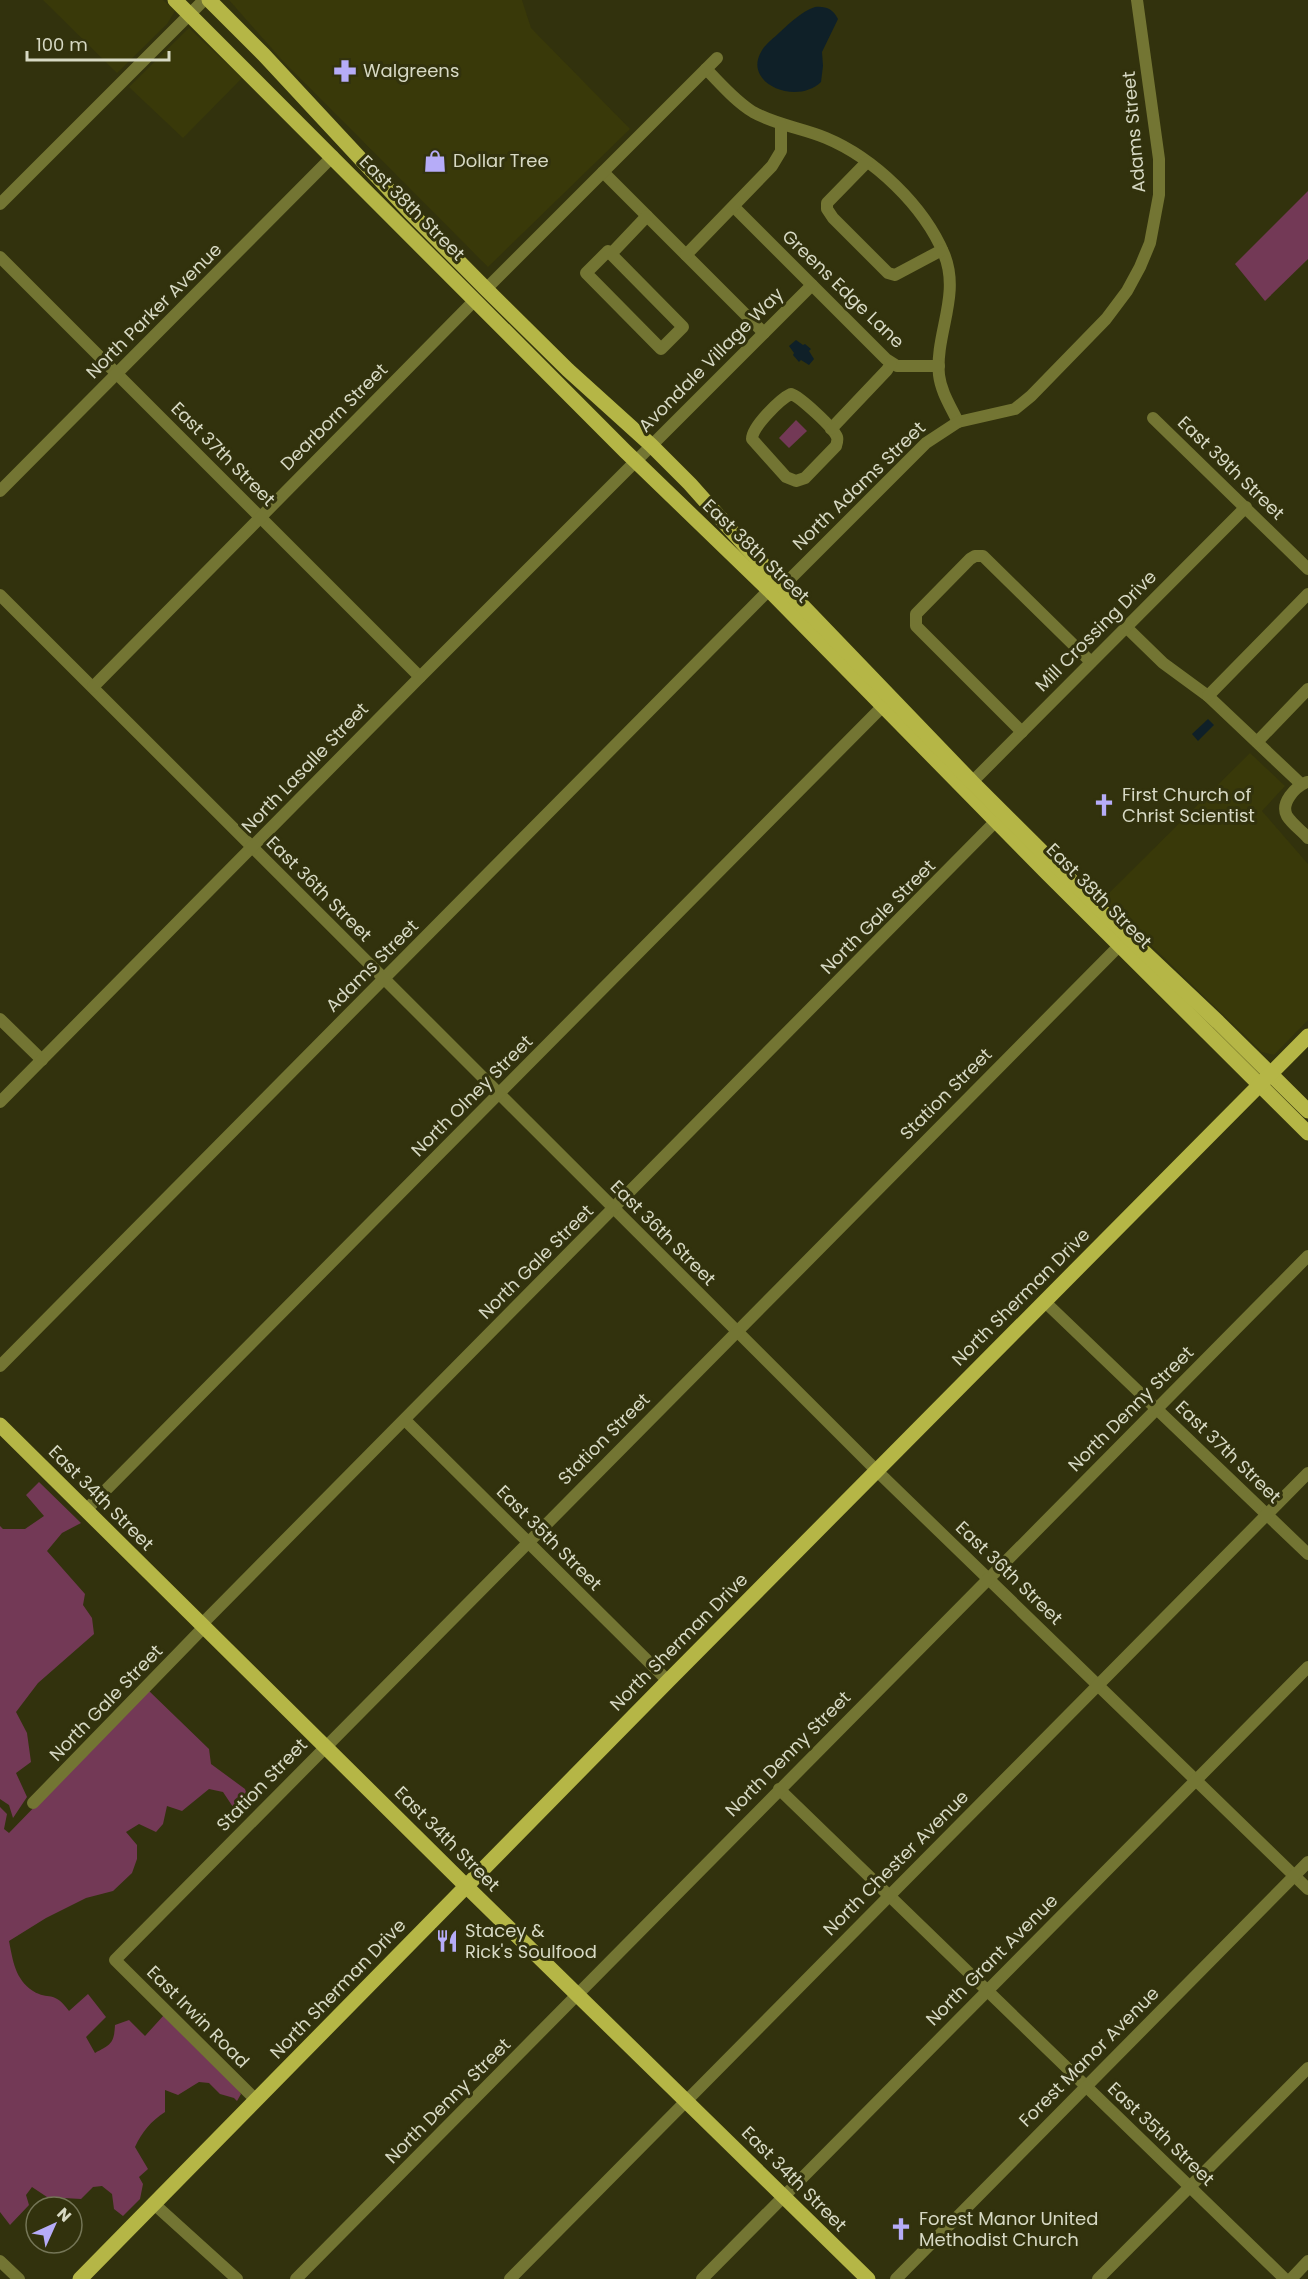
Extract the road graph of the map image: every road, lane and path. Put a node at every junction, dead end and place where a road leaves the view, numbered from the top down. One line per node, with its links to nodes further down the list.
1 (175, 0): 5 (main road, East 38th Street)
2 (204, 0): 5 (street)
3 (209, 0): 20 (main road, East 38th Street)
4 (1137, 0): 22 (street, Adams Street)
5 (189, 14): 9 (main road, East 38th Street); 12 (street)
6 (717, 58): 7 (street, Dearborn Street)
7 (706, 69): 8 (street); 11 (street, Dearborn Street)
8 (781, 124): 10 (street); 13 (street)
9 (333, 156): 20 (main road, East 38th Street); 25 (street, North Parker Avenue)
10 (867, 162): 15 (street); 15 (street)
11 (603, 172): 14 (street); 20 (street, Dearborn Street)
12 (0, 204)
13 (734, 207): 17 (street); 19 (street, Greens Edge Lane)
14 (647, 216): 16 (street); 17 (street)
15 (942, 250): 24 (street)
16 (611, 254): 16 (street)
17 (686, 255): 21 (street)
18 (0, 257): 25 (street, East 37th Street)
19 (812, 285): 21 (street, Avondale Village Way); 23 (street, Greens Edge Lane)
20 (481, 294): 29 (main road, East 38th Street); 30 (main road, East 38th Street); 33 (street, Dearborn Street)
21 (764, 333): 29 (street, Avondale Village Way)
22 (1081, 345): 27 (street, North Adams Street)
23 (891, 363): 24 (street, Greens Edge Lane); 28 (street)
24 (939, 366): 27 (street)
25 (117, 373): 31 (street, North Parker Avenue); 33 (street, East 37th Street)
26 (1153, 418): 32 (street, East 39th Street)
27 (958, 422): 35 (street, North Adams Street)
28 (831, 429): 28 (street)
29 (651, 445): 30 (street, Avondale Village Way); 35 (main road, East 38th Street)
30 (636, 460): 35 (main road, East 38th Street); 40 (street, North Lasalle Street)
31 (0, 491)
32 (1246, 507): 34 (street, East 39th Street); 38 (street, Mill Crossing Drive)
33 (261, 517): 40 (street, East 37th Street); 41 (street, Dearborn Street)
34 (1308, 569)
35 (776, 587): 44 (main road, East 38th Street); 47 (main road, East 38th Street); 53 (street, Adams Street)
36 (1308, 594): 43 (street)
37 (0, 595): 41 (street, East 36th Street)
38 (1126, 627): 39 (street, Mill Crossing Drive); 43 (street)
39 (1090, 662): 45 (street, Mill Crossing Drive); 45 (street)
40 (420, 676): 51 (street, North Lasalle Street)
41 (93, 687): 51 (street, East 36th Street)
42 (1308, 689): 46 (street)
43 (1208, 696): 46 (street)
44 (883, 706): 49 (main road, East 38th Street); 58 (street, North Olney Street)
45 (1022, 732): 47 (street, Mill Crossing Drive)
46 (1257, 742): 48 (street)
47 (972, 782): 57 (main road, East 38th Street)
48 (1305, 783): 50 (street)
49 (996, 821): 52 (main road, East 38th Street); 62 (street, North Gale Street)
50 (1308, 838)
51 (253, 847): 53 (street, East 36th Street); 56 (street, North Lasalle Street)
52 (1120, 945): 57 (main road, East 38th Street); 65 (street, Station Street)
53 (383, 980): 58 (street, East 36th Street); 66 (street, Adams Street)
54 (0, 1019): 56 (street)
55 (1308, 1036): 57 (main road, North Sherman Drive)
56 (42, 1060): 59 (street, North Lasalle Street)
57 (1264, 1080): 60 (main road, East 38th Street); 61 (main road, East 38th Street); 64 (main road, North Sherman Drive)
58 (500, 1094): 62 (street, East 36th Street); 72 (street, North Olney Street)
59 (0, 1102)
60 (1308, 1111)
61 (1308, 1133)
62 (614, 1209): 65 (street, East 36th Street); 68 (street, North Gale Street)
63 (1308, 1256): 67 (street, North Denny Street)
64 (1044, 1301): 67 (street, East 37th Street); 70 (main road, North Sherman Drive)
65 (736, 1330): 70 (street, East 36th Street); 74 (street, Station Street)
66 (0, 1366)
67 (1156, 1409): 73 (street, East 37th Street); 76 (street, North Denny Street)
68 (405, 1420): 74 (street, East 35th Street); 77 (street, North Gale Street)
69 (0, 1425): 72 (main road, East 34th Street)
70 (876, 1470): 76 (street, East 36th Street); 79 (main road, North Sherman Drive)
71 (1308, 1473): 73 (street, North Chester Avenue)
72 (86, 1510): 77 (main road, East 34th Street)
73 (1267, 1515): 75 (street, East 37th Street); 80 (street, North Chester Avenue)
74 (528, 1542): 79 (street, East 35th Street); 81 (street, Station Street)
75 (1308, 1554)
76 (988, 1578): 80 (street, East 36th Street); 83 (street, North Denny Street)
77 (202, 1626): 81 (main road, East 34th Street); 84 (street, North Gale Street)
78 (1308, 1667): 82 (street, North Grant Avenue)
79 (668, 1681): 87 (main road, North Sherman Drive)
80 (1098, 1684): 82 (street, East 36th Street); 89 (street, North Chester Avenue)
81 (325, 1746): 87 (main road, East 34th Street); 90 (street, Station Street)
82 (1197, 1779): 86 (street, East 36th Street); 91 (street, North Grant Avenue)
83 (779, 1789): 89 (street, East 35th Street); 92 (street, North Denny Street)
84 (33, 1803)
85 (1308, 1862): 86 (street, Forest Manor Avenue)
86 (1295, 1875): 88 (street, East 36th Street); 94 (street, Forest Manor Avenue)
87 (466, 1886): 92 (main road, East 34th Street); 95 (main road, North Sherman Drive)
88 (1308, 1889)
89 (888, 1896): 91 (street, East 35th Street); 96 (street, North Chester Avenue)
90 (116, 1960): 95 (street, East Irwin Road)
91 (986, 1991): 94 (street, East 35th Street); 98 (street, North Grant Avenue)
92 (577, 1994): 96 (main road, East 34th Street); 105 (street, North Denny Street)
93 (1308, 2068): 97 (street)
94 (1086, 2086): 97 (street, East 35th Street); 109 (street, Forest Manor Avenue)
95 (256, 2100): 99 (main road, North Sherman Drive)
96 (686, 2100): 98 (main road, East 34th Street); 106 (street, North Chester Avenue)
97 (1189, 2187): 110 (street); 111 (street, East 35th Street)
98 (784, 2196): 107 (street, North Grant Avenue); 108 (main road, East 34th Street)
99 (153, 2203): 103 (main road, North Sherman Drive); 104 (street)
100 (0, 2260): 102 (street)
101 (1308, 2261): 112 (street)
102 (19, 2279)
103 (80, 2279)
104 (237, 2279)
105 (296, 2279)
106 (510, 2279)
107 (702, 2279)
108 (868, 2279)
109 (896, 2279)
110 (1098, 2279)
111 (1285, 2279)
112 (1290, 2279)

